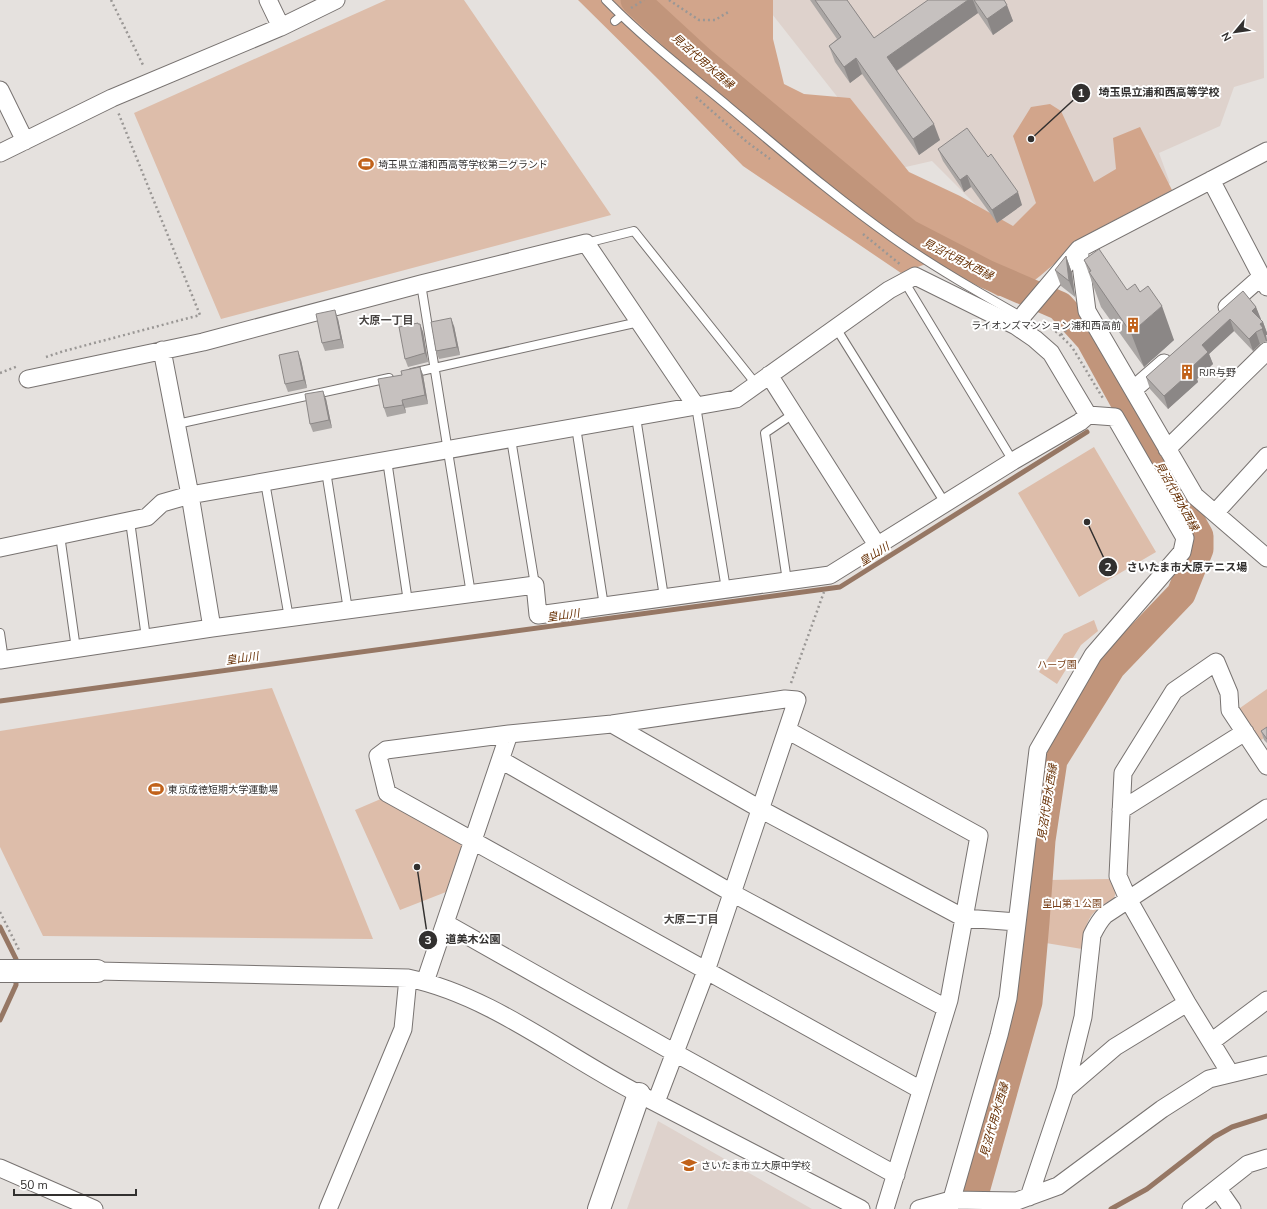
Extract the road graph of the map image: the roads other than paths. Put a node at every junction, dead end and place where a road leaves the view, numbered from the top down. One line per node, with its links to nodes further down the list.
1 (268, 0): 4 (street)
2 (336, 0): 4 (street)
3 (606, 0): 16 (lane)
4 (281, 27): 6 (street)
5 (0, 90): 6 (street)
6 (25, 141): 8 (street)
7 (1267, 151): 9 (street)
8 (0, 153)
9 (1211, 180): 11 (street); 13 (street)
10 (586, 244): 14 (street); 17 (street); 24 (lane)
11 (1079, 248): 16 (street); 25 (street)
12 (904, 281): 16 (street); 18 (street); 37 (lane)
13 (1264, 282): 15 (street)
14 (422, 284): 19 (street); 22 (lane)
15 (1215, 318)
16 (1021, 319): 28 (street)
17 (639, 322): 22 (lane); 26 (street)
18 (836, 328): 24 (street); 41 (lane)
19 (162, 350): 23 (street); 30 (street)
20 (1267, 351): 33 (street)
21 (1174, 354): 25 (street)
22 (435, 368): 30 (lane); 34 (lane)
23 (25, 372)
24 (762, 380): 26 (street); 27 (street)
25 (1133, 390): 33 (street)
26 (696, 406): 29 (street); 50 (lane)
27 (793, 414): 45 (street); 48 (lane)
28 (1088, 415): 37 (street); 75 (street)
29 (636, 417): 31 (street); 52 (lane)
30 (177, 424): 40 (street)
31 (576, 427): 32 (street); 54 (lane)
32 (511, 438): 34 (street); 49 (lane)
33 (1167, 449): 42 (street)
34 (448, 450): 36 (street); 51 (lane)
35 (1267, 456): 42 (street)
36 (387, 460): 38 (street); 53 (lane)
37 (1013, 461): 41 (street)
38 (326, 471): 39 (street); 55 (lane)
39 (265, 482): 40 (street); 56 (lane)
40 (190, 496): 43 (street); 57 (street)
41 (945, 504): 45 (street)
42 (1215, 513): 47 (street)
43 (130, 521): 44 (street); 59 (lane)
44 (60, 535): 46 (street); 60 (lane)
45 (878, 546): 48 (street)
46 (0, 548)
47 (1264, 549)
48 (787, 581): 50 (street)
49 (535, 585): 51 (street); 54 (street)
50 (726, 589): 52 (street)
51 (471, 594): 53 (street)
52 (664, 597): 54 (street)
53 (408, 602): 55 (street)
54 (604, 606)
55 (348, 610): 56 (street)
56 (289, 618): 57 (street)
57 (212, 628): 59 (street)
58 (0, 633): 61 (lane)
59 (146, 638): 60 (street)
60 (76, 649): 61 (street)
61 (2, 660)
62 (612, 724): 63 (street); 65 (street); 69 (street)
63 (786, 730): 69 (street); 74 (street)
64 (1245, 732): 67 (street); 70 (street); 70 (street)
65 (509, 734): 66 (street); 71 (street)
66 (501, 760): 71 (street); 72 (street)
67 (1267, 766)
68 (1267, 808): 73 (street)
69 (760, 809): 72 (street); 74 (street)
70 (1121, 810): 73 (street)
71 (473, 841): 76 (street); 79 (street)
72 (732, 893): 79 (street); 84 (street)
73 (1128, 900): 83 (street); 90 (street)
74 (964, 918): 75 (street); 84 (street)
75 (1017, 922): 97 (street)
76 (445, 923): 81 (street); 86 (street)
77 (0, 971): 78 (street)
78 (97, 971): 80 (street)
79 (706, 971): 86 (street); 89 (street)
80 (408, 978): 81 (street); 100 (street)
81 (426, 982): 91 (street)
82 (1267, 1000): 85 (street)
83 (1187, 1003): 85 (street); 90 (street)
84 (946, 1008): 89 (street)
85 (1211, 1042): 88 (street)
86 (674, 1053): 91 (street); 94 (street)
87 (1267, 1065): 88 (street)
88 (1230, 1073): 96 (street)
89 (921, 1090): 94 (street)
90 (1065, 1090): 96 (street)
91 (647, 1098): 101 (street); 102 (street)
92 (1267, 1158): 95 (street)
93 (0, 1168): 99 (street)
94 (896, 1175): 103 (street)
95 (1218, 1189): 105 (street); 106 (street)
96 (1029, 1197): 98 (street)
97 (950, 1204): 98 (street); 104 (street)
98 (986, 1205)
99 (94, 1209)
100 (328, 1209)
101 (599, 1209)
102 (861, 1209)
103 (885, 1209)
104 (919, 1209)
105 (1191, 1209)
106 (1232, 1209)

